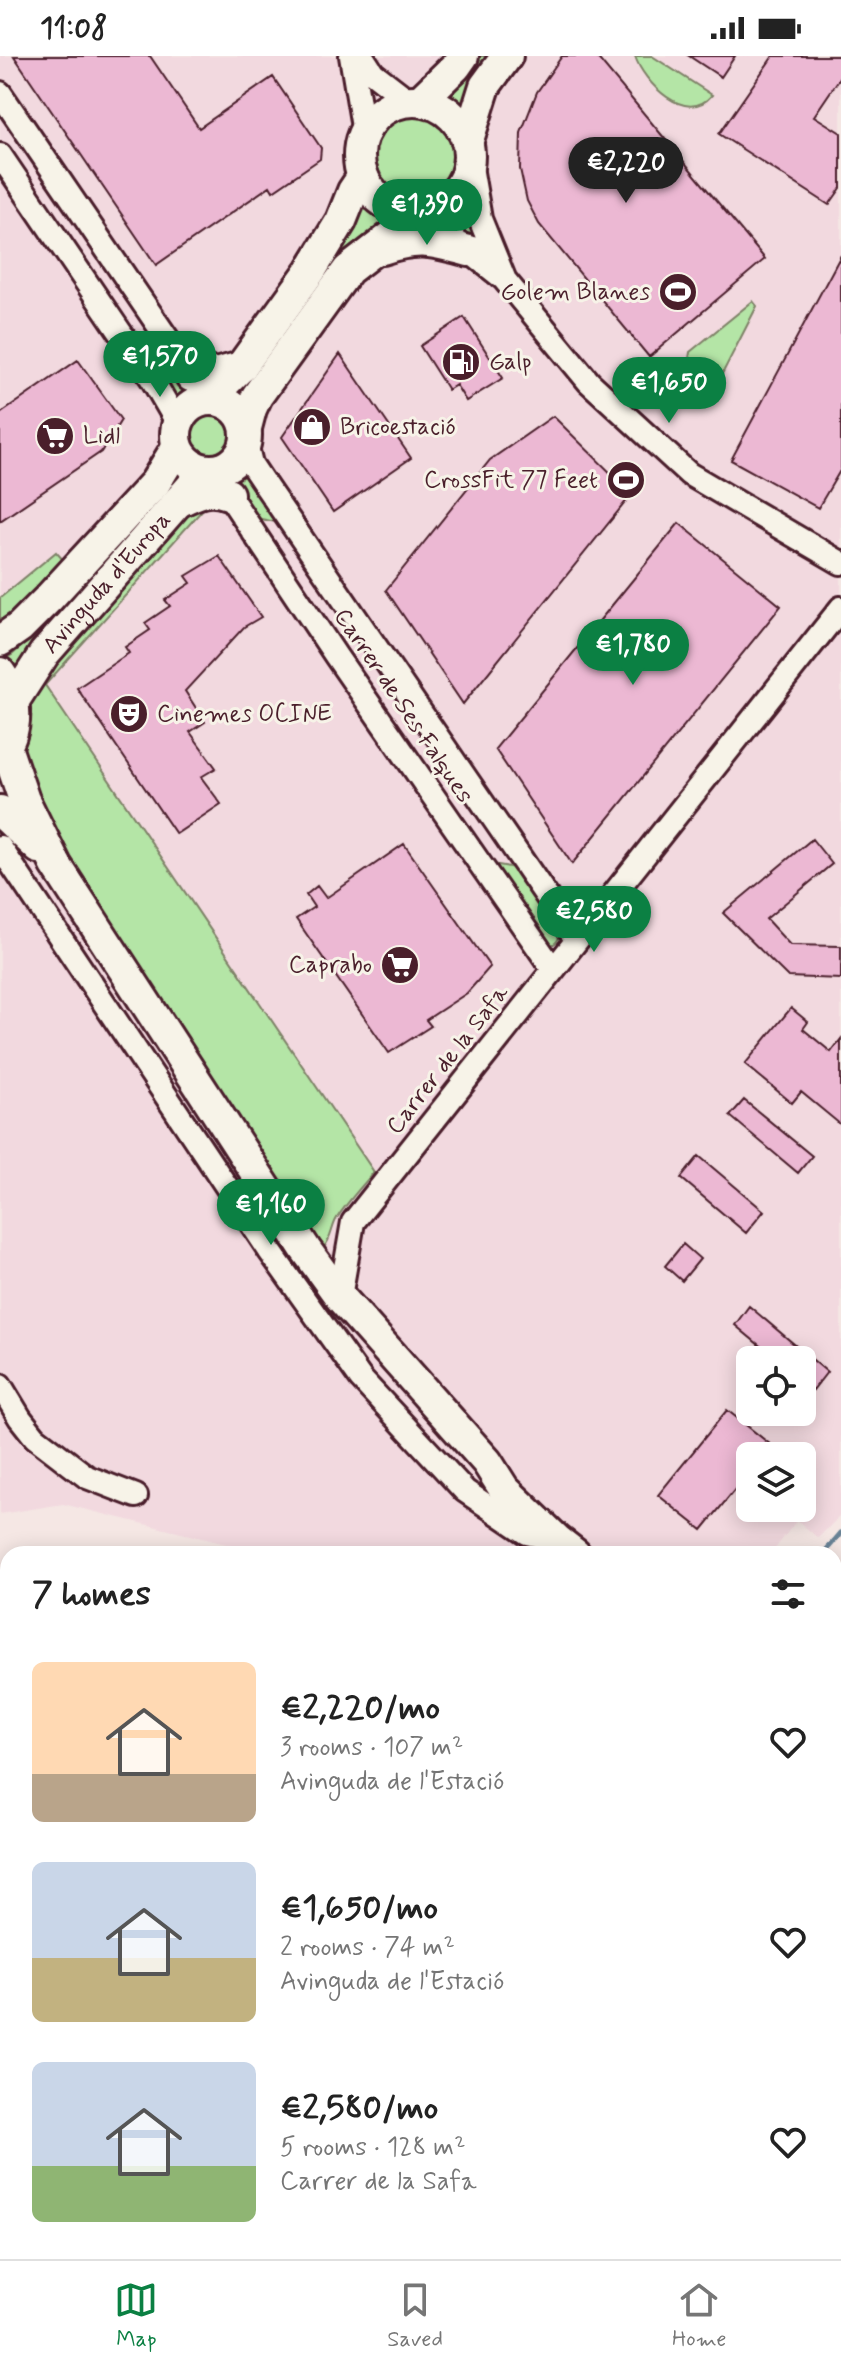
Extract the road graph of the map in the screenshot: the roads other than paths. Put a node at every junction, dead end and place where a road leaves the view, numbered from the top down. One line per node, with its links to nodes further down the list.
1 (351, 56): 7 (street)
2 (362, 56): 6 (street)
3 (463, 56): 6 (street)
4 (507, 56): 8 (street)
5 (0, 93): 15 (street)
6 (414, 100): 7 (street); 8 (street)
7 (364, 133): 10 (street)
8 (469, 151): 11 (street); 14 (street)
9 (0, 155): 16 (street)
10 (363, 176): 11 (street); 15 (street)
11 (423, 210): 12 (street); 13 (street)
12 (469, 251): 13 (street); 14 (street)
13 (368, 253): 17 (street)
14 (504, 279): 19 (street)
15 (205, 391): 16 (street); 17 (street)
16 (177, 434): 18 (street); 21 (street, Avinguda d'Europa)
17 (246, 436): 18 (street); 28 (street, Carrer de Ses Falques)
18 (216, 478): 23 (street, Avinguda d'Europa); 29 (street, Carrer de Ses Falques)
19 (841, 563)
20 (841, 608): 28 (street, Carrer de la Safa)
21 (0, 641)
22 (0, 673): 23 (street)
23 (13, 702): 24 (street)
24 (3, 752): 27 (street)
25 (0, 811): 27 (street)
26 (0, 847): 33 (street)
27 (56, 865): 30 (street)
28 (576, 939): 29 (street, Carrer de la Safa)
29 (553, 969): 30 (street, Carrer de la Safa)
30 (340, 1297): 32 (street)
31 (0, 1385): 34 (street)
32 (487, 1462): 33 (street); 36 (street)
33 (465, 1491): 35 (street)
34 (136, 1496)
35 (563, 1546)
36 (565, 1546)

